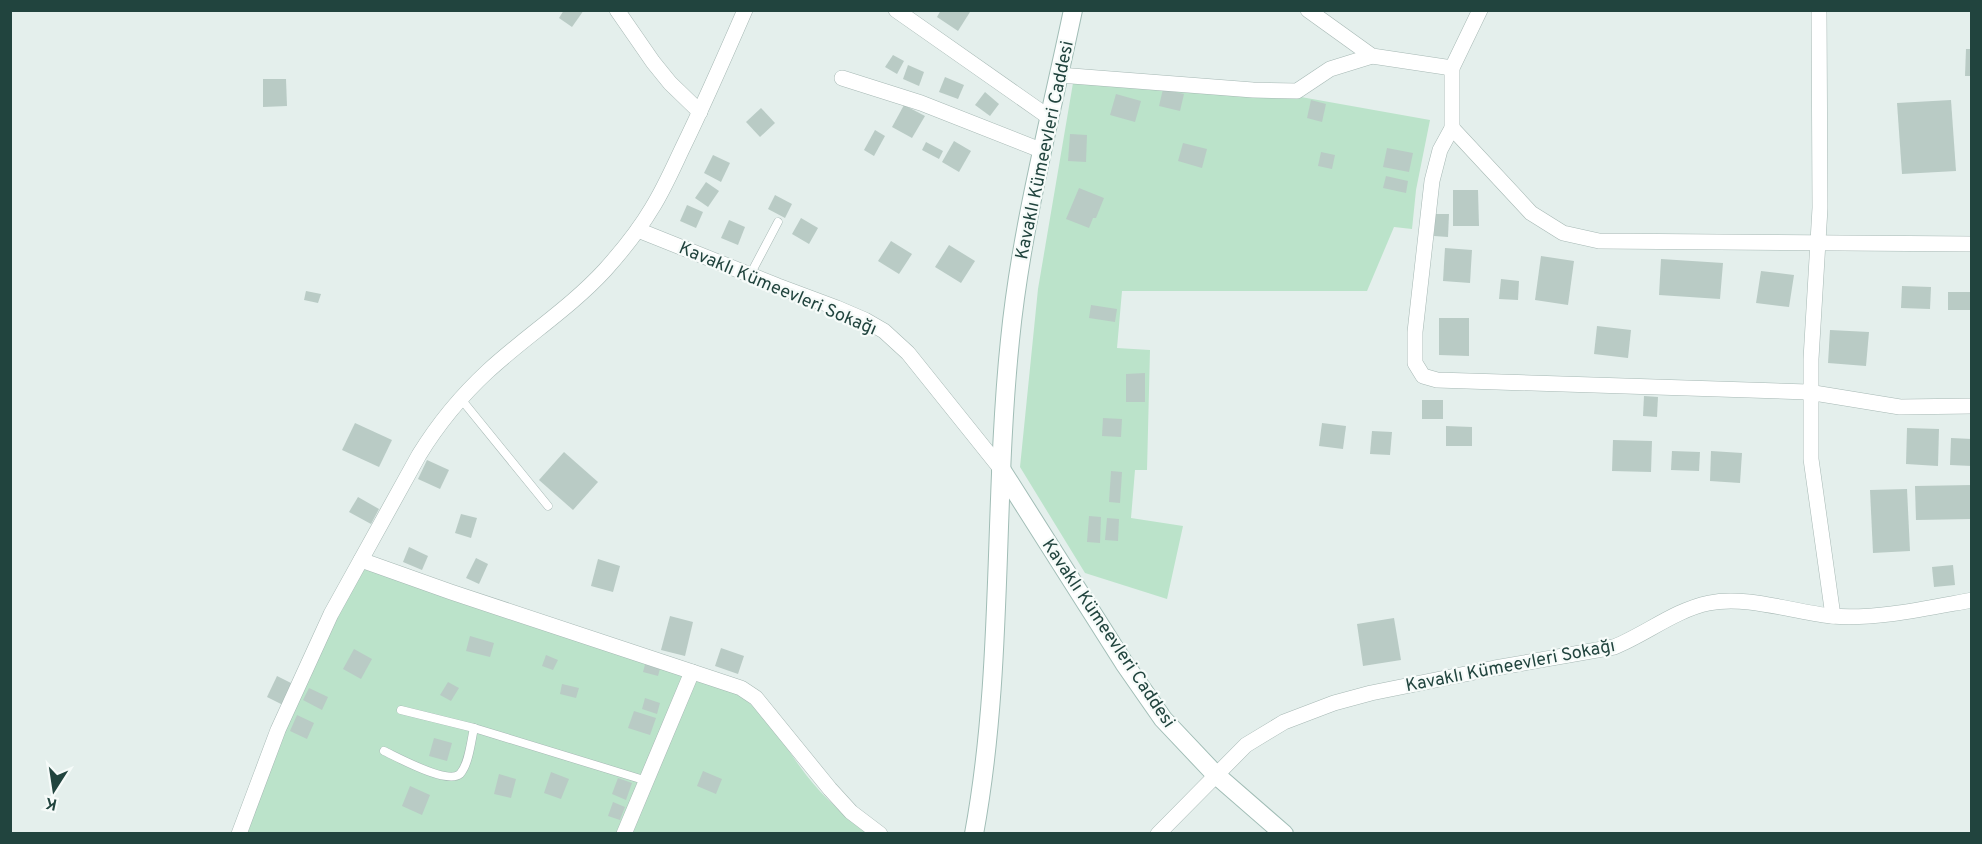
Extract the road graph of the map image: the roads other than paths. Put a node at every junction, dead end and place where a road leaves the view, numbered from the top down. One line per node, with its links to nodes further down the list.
1 (617, 10): 12 (street)
2 (745, 10): 12 (street)
3 (896, 10): 13 (street)
4 (1073, 10): 10 (street, Kavaklı Kümeevleri Caddesi)
5 (1308, 10): 8 (street)
6 (1480, 10): 9 (street)
7 (1819, 10): 18 (street)
8 (1372, 56): 9 (street); 10 (street)
9 (1452, 68): 14 (street)
10 (1059, 75): 13 (street, Kavaklı Kümeevleri Caddesi)
11 (842, 78): 15 (street)
12 (700, 112): 17 (street)
13 (1050, 118): 15 (street, Kavaklı Kümeevleri Caddesi)
14 (1452, 128): 18 (street); 21 (street)
15 (1043, 152): 24 (street, Kavaklı Kümeevleri Caddesi)
16 (778, 222): 20 (lane)
17 (638, 230): 20 (street, Kavaklı Kümeevleri Sokağı); 22 (street)
18 (1818, 242): 19 (street); 21 (street)
19 (1971, 244)
20 (750, 275): 24 (street, Kavaklı Kümeevleri Sokağı)
21 (1811, 392): 23 (street); 28 (street)
22 (461, 399): 25 (lane); 26 (street)
23 (1971, 406)
24 (1001, 469): 33 (street, Kavaklı Kümeevleri Caddesi); 38 (street, Kavaklı Kümeevleri Caddesi)
25 (548, 506)
26 (361, 560): 29 (street); 35 (street)
27 (1971, 600): 28 (street, Kavaklı Kümeevleri Sokağı)
28 (1833, 616): 33 (street, Kavaklı Kümeevleri Sokağı)
29 (692, 672): 34 (street); 37 (street)
30 (401, 711): 31 (lane)
31 (474, 728): 32 (lane); 34 (lane)
32 (384, 751)
33 (1215, 774): 39 (street, Kavaklı Kümeevleri Sokağı); 40 (street, Kavaklı Kümeevleri Caddesi)
34 (647, 781): 36 (street)
35 (239, 834)
36 (624, 834)
37 (880, 834)
38 (974, 834)
39 (1158, 834)
40 (1284, 834)

